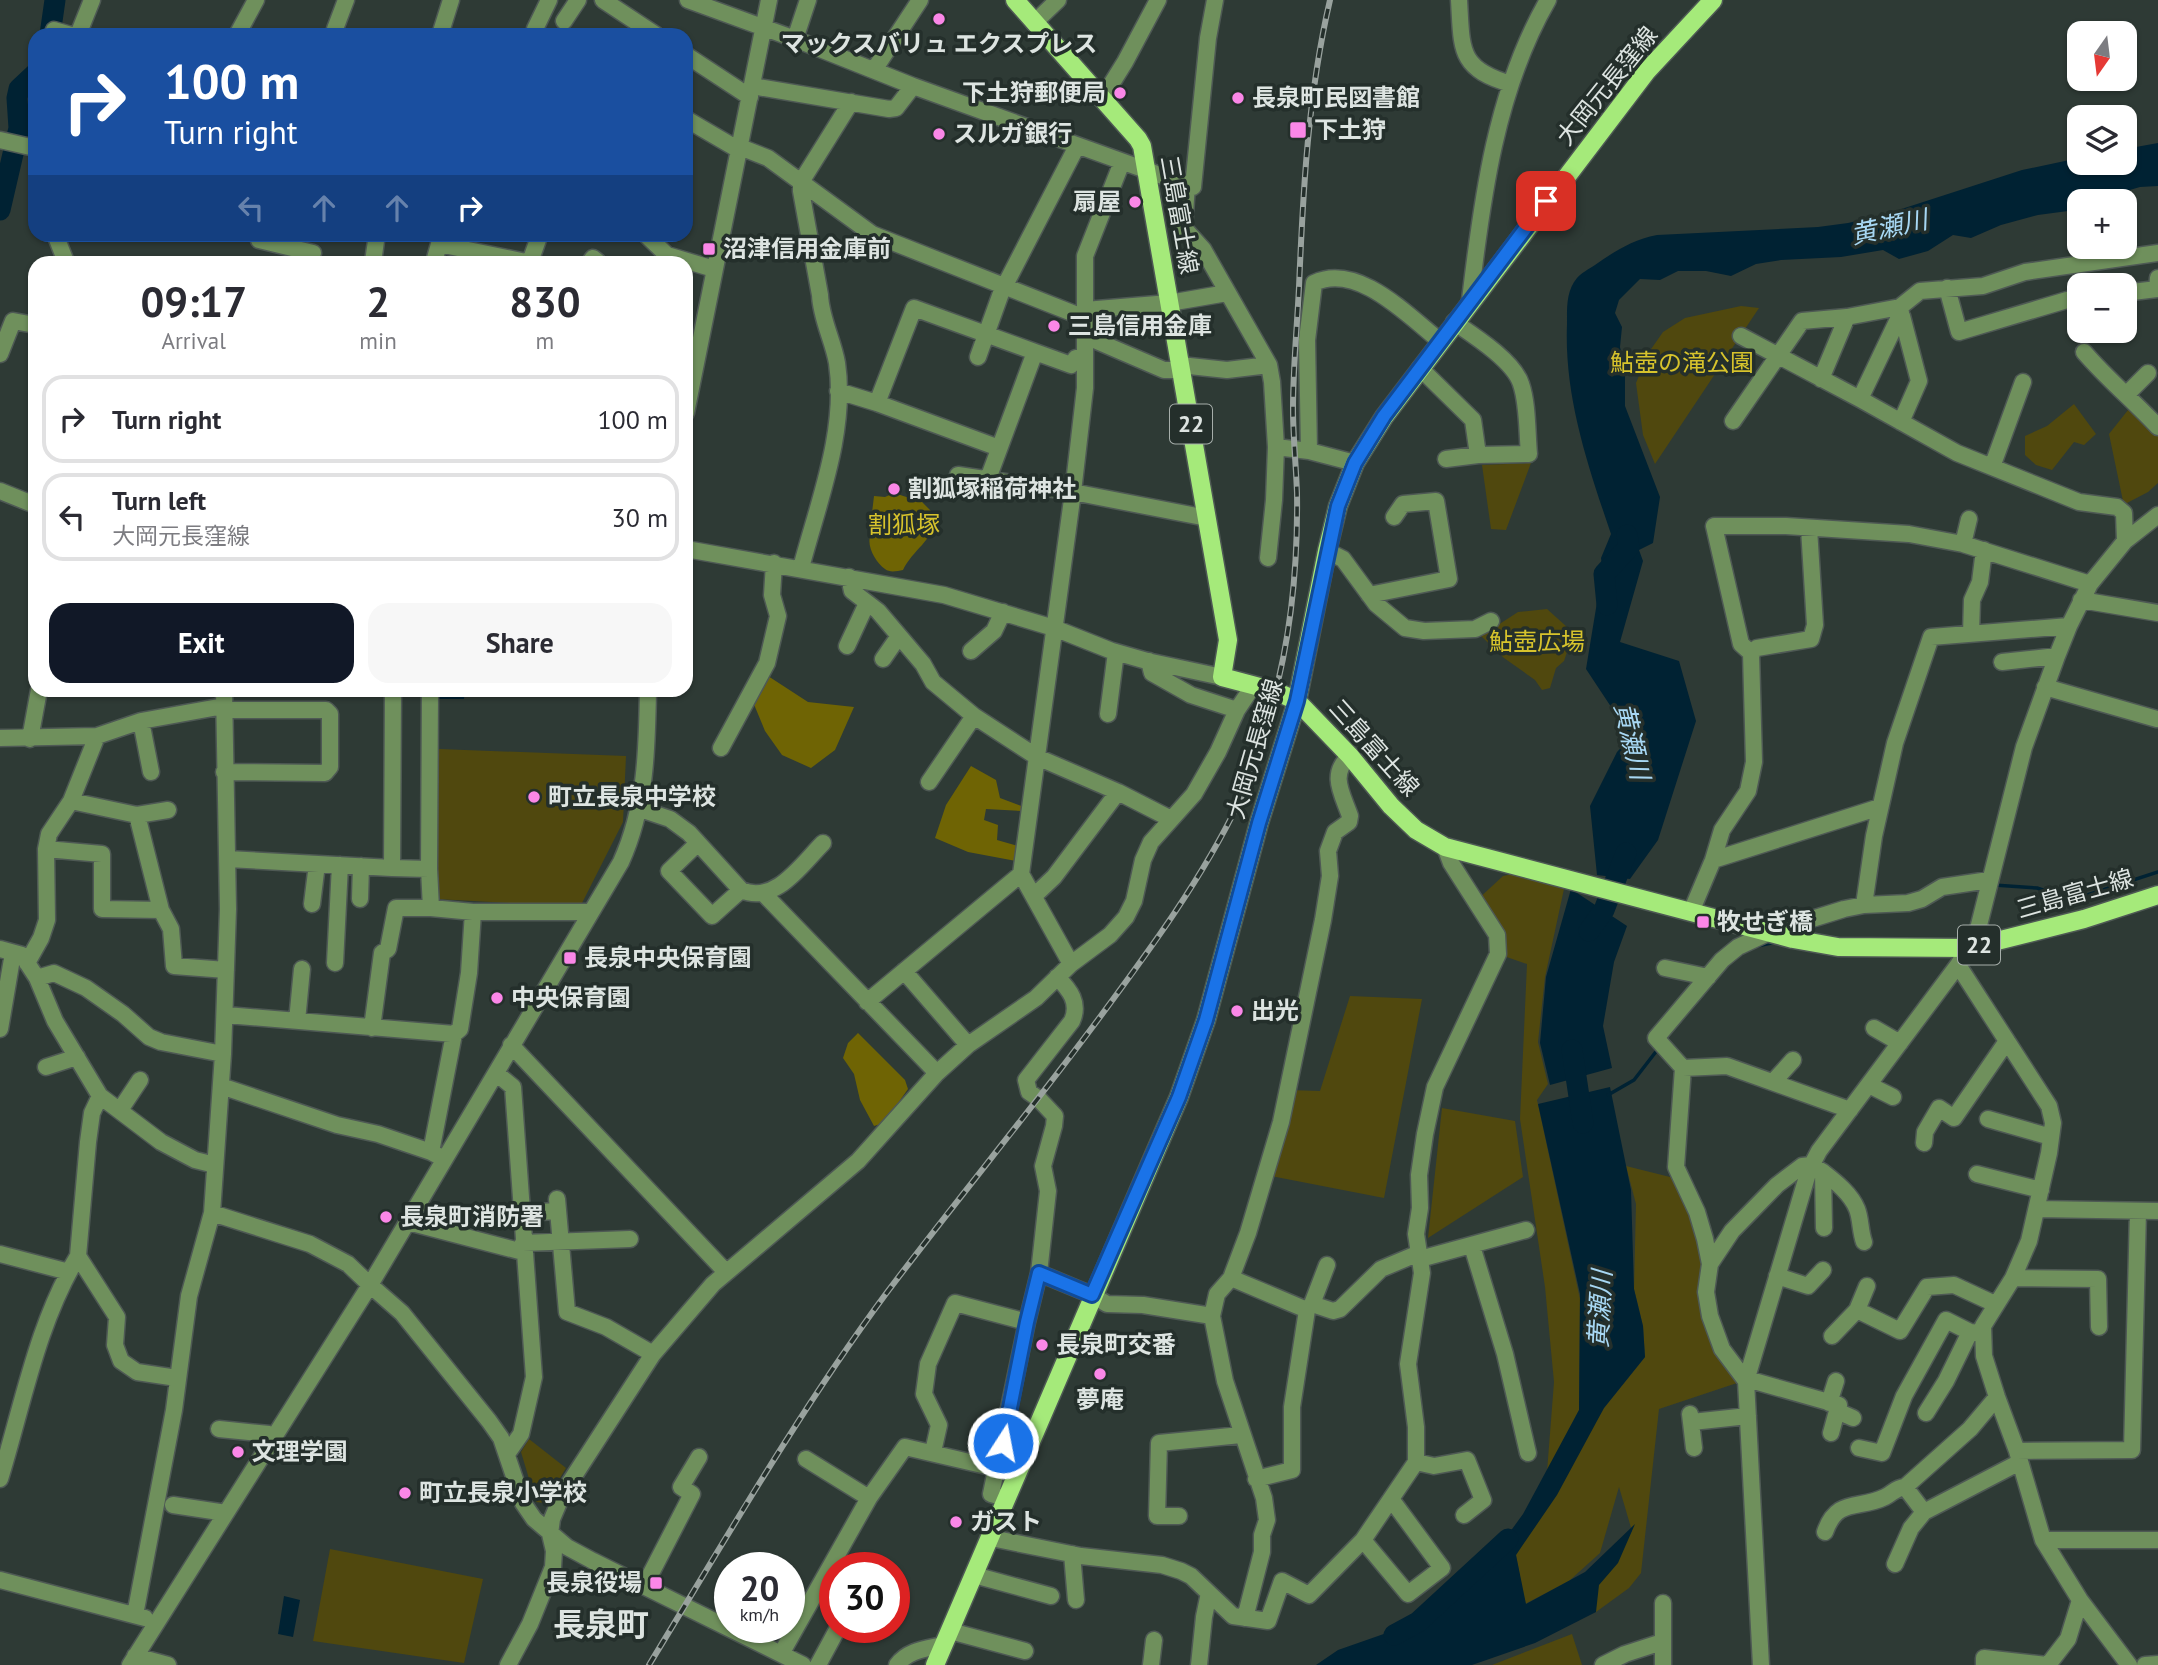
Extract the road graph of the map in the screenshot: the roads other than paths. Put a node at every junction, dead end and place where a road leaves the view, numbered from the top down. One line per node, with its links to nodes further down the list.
1 (92, 0): 21 (street)
2 (256, 0): 22 (street)
3 (346, 0): 23 (street)
4 (451, 0): 24 (street)
5 (550, 0): 25 (street)
6 (578, 0): 19 (street)
7 (603, 0): 26 (street)
8 (688, 0): 27 (street)
9 (769, 0): 27 (street)
10 (808, 0): 28 (street)
11 (920, 0): 30 (street)
12 (1015, 0): 20 (main road, 三島富士線 / 22)
13 (1058, 0): 20 (street)
14 (1158, 0): 34 (street)
15 (1215, 0): 42 (street)
16 (1460, 0): 31 (street)
17 (1548, 0): 31 (street)
18 (1713, 0): 57 (main road, 大岡元長窪線)
19 (564, 21)
20 (1034, 23): 34 (main road, 三島富士線 / 22)
21 (81, 28)
22 (241, 28)
23 (335, 28)
24 (442, 28)
25 (536, 28)
26 (643, 28)
27 (764, 28): 28 (street); 33 (street)
28 (794, 38): 30 (street)
29 (693, 59): 33 (street)
30 (874, 70): 32 (street)
31 (1511, 84): 57 (street)
32 (913, 86): 35 (street); 37 (street)
33 (751, 92): 35 (street); 38 (street)
34 (1102, 99): 40 (main road, 三島富士線 / 22)
35 (851, 102): 41 (street)
36 (693, 123): 38 (street)
37 (1077, 146): 39 (street); 53 (street)
38 (740, 149): 41 (street); 51 (street)
39 (1122, 162): 40 (street); 61 (street)
40 (1146, 170): 42 (street); 59 (main road, 三島富士線 / 22)
41 (802, 182): 53 (street); 82 (street)
42 (1187, 185): 56 (street)
43 (267, 242): 46 (street)
44 (451, 242): 48 (street)
45 (653, 242): 49 (street)
46 (313, 253)
47 (2158, 253): 54 (street)
48 (505, 256)
49 (670, 256)
50 (693, 263): 51 (street)
51 (714, 269): 79 (street)
52 (2158, 278): 55 (street)
53 (1004, 286): 61 (street); 65 (street)
54 (1947, 288): 58 (street); 60 (street)
55 (2137, 291)
56 (1227, 293): 59 (street); 75 (street)
57 (1470, 300): 63 (main road, 大岡元長窪線)
58 (2067, 300)
59 (1169, 303): 61 (street); 76 (main road, 三島富士線 / 22)
60 (1901, 312): 62 (street); 84 (street); 87 (street)
61 (1085, 314): 66 (street)
62 (1847, 317): 73 (street); 80 (street)
63 (1454, 322): 68 (main road, 大岡元長窪線); 92 (street)
64 (28, 324): 71 (street)
65 (986, 332): 69 (street); 74 (street); 85 (street)
66 (1085, 336): 72 (street); 76 (street)
67 (1741, 336): 73 (street)
68 (1440, 341): 77 (main road, 大岡元長窪線); 91 (street)
69 (1035, 352): 72 (street); 90 (street)
70 (2084, 352): 83 (street)
71 (0, 354)
72 (1085, 356): 99 (street)
73 (1778, 356): 80 (street); 86 (street)
74 (978, 357)
75 (1269, 366): 76 (street); 89 (street)
76 (1180, 368): 103 (main road, 三島富士線 / 22)
77 (1420, 368): 92 (street); 94 (main road, 大岡元長窪線)
78 (2148, 373): 83 (street)
79 (693, 375)
80 (1821, 379): 84 (street)
81 (2023, 382): 95 (street)
82 (838, 391): 85 (street); 113 (street)
83 (2126, 395): 88 (street)
84 (1860, 399): 87 (street)
85 (877, 403): 90 (street)
86 (1733, 421)
87 (1900, 422): 95 (street)
88 (2158, 427)
89 (1276, 447): 91 (street); 111 (street)
90 (999, 448): 97 (street)
91 (1309, 451): 94 (street)
92 (1478, 455): 93 (street)
93 (1446, 459)
94 (1355, 463): 110 (main road, 大岡元長窪線)
95 (1992, 467): 106 (street)
96 (958, 475): 97 (street)
97 (988, 479): 99 (street)
98 (0, 491): 100 (street)
99 (1073, 492): 103 (street); 123 (street)
100 (28, 502)
101 (2158, 515): 106 (street)
102 (1394, 517): 116 (street)
103 (1207, 518): 134 (main road, 三島富士線 / 22)
104 (1969, 519): 107 (street)
105 (1809, 528): 107 (street); 129 (street); 129 (street)
106 (2125, 541): 115 (street)
107 (1963, 544): 109 (street)
108 (693, 550): 112 (street)
109 (1984, 550): 115 (street); 124 (street)
110 (1327, 551): 116 (street); 141 (main road, 大岡元長窪線)
111 (1268, 558)
112 (774, 563): 113 (street); 151 (street)
113 (801, 568): 114 (street)
114 (849, 577): 118 (street); 119 (street)
115 (2090, 583): 117 (street)
116 (1369, 595): 121 (street)
117 (2081, 600): 120 (street); 122 (street)
118 (867, 603): 125 (street); 126 (street)
119 (1003, 612): 123 (street); 127 (street)
120 (2158, 613)
121 (1491, 621)
122 (2069, 626): 124 (street); 130 (street)
123 (1054, 628): 128 (street); 153 (street)
124 (1971, 634): 159 (street)
125 (899, 636): 131 (street); 145 (street)
126 (848, 646)
127 (971, 651)
128 (1116, 652): 132 (street); 144 (street)
129 (1751, 653): 169 (street)
130 (2057, 656): 133 (street); 136 (street)
131 (883, 659)
132 (1149, 662): 134 (street); 143 (street)
133 (2002, 662)
134 (1222, 677): 135 (main road, 三島富士線 / 22)
135 (1253, 685): 141 (main road, 三島富士線 / 22); 143 (street)
136 (2045, 687): 146 (street); 176 (street)
137 (38, 697): 150 (street)
138 (393, 697): 173 (street)
139 (430, 697): 174 (street)
140 (648, 697): 160 (street)
141 (1297, 701): 152 (main road, 三島富士線 / 22); 264 (main road, 大岡元長窪線)
142 (224, 702): 147 (street); 155 (street); 155 (street)
143 (1237, 710): 163 (street)
144 (1108, 714)
145 (974, 716): 153 (street); 156 (street)
146 (2157, 719)
147 (141, 721): 148 (street); 154 (street)
148 (97, 736): 150 (street); 158 (street)
149 (0, 738): 150 (street)
150 (30, 739)
151 (721, 748)
152 (1350, 755): 166 (main road, 三島富士線 / 22); 260 (street)
153 (1037, 757): 157 (street); 175 (street)
154 (151, 772)
155 (224, 772): 168 (street)
156 (929, 782)
157 (1118, 792): 163 (street); 180 (street)
158 (71, 801): 162 (street); 167 (street)
159 (1880, 807): 169 (street); 183 (street)
160 (639, 809): 165 (street); 187 (street)
161 (168, 810): 162 (street)
162 (137, 815): 185 (street)
163 (1171, 819): 194 (street)
164 (823, 843): 178 (street)
165 (697, 844): 177 (street); 177 (street)
166 (1445, 848): 188 (main road, 三島富士線 / 22); 252 (street)
167 (46, 849): 185 (street); 193 (street)
168 (228, 859): 170 (street); 198 (street)
169 (1713, 860): 188 (street)
170 (317, 864): 171 (street); 182 (street)
171 (340, 865): 172 (street); 192 (street)
172 (361, 866): 173 (street); 181 (street)
173 (392, 868): 174 (street)
174 (429, 869): 184 (street)
175 (1021, 874): 180 (street); 199 (street)
176 (1989, 880): 183 (street); 190 (street)
177 (740, 890): 178 (street)
178 (764, 894): 203 (street)
179 (2158, 895): 190 (main road, 三島富士線 / 22)
180 (1034, 896): 194 (street)
181 (360, 899)
182 (312, 904)
183 (1864, 905): 189 (street)
184 (431, 908): 186 (street); 206 (street)
185 (161, 911): 198 (street)
186 (473, 912): 187 (street); 209 (street)
187 (590, 912): 212 (street)
188 (1691, 912): 189 (main road, 三島富士線 / 22)
189 (1781, 936): 190 (main road, 三島富士線 / 22); 201 (street)
190 (1969, 947): 195 (street)
191 (6, 951): 193 (street); 208 (street)
192 (335, 962)
193 (27, 963): 202 (street)
194 (1071, 964): 200 (street)
195 (1958, 965): 210 (street); 211 (street)
196 (1665, 968): 201 (street)
197 (302, 969): 205 (street)
198 (226, 970): 204 (street)
199 (904, 971): 203 (street); 213 (street)
200 (1057, 977): 213 (street); 258 (street)
201 (1708, 977): 218 (street)
202 (37, 978): 214 (street); 215 (street)
203 (867, 1002): 220 (street)
204 (226, 1014): 205 (street); 214 (street)
205 (297, 1021): 206 (street)
206 (372, 1028): 209 (street)
207 (1874, 1028): 211 (street)
208 (0, 1029)
209 (454, 1034): 232 (street)
210 (2007, 1041): 230 (street); 231 (street)
211 (1900, 1043): 223 (street)
212 (511, 1045): 219 (street); 257 (street)
213 (968, 1045): 220 (street)
214 (223, 1054): 224 (street)
215 (77, 1057): 217 (street); 225 (street)
216 (1793, 1060): 222 (street)
217 (46, 1067)
218 (1683, 1068): 222 (street); 253 (street)
219 (496, 1073): 232 (street); 241 (street)
220 (937, 1073): 257 (street)
221 (140, 1080): 227 (street)
222 (1773, 1082): 228 (street)
223 (1869, 1084): 226 (street); 228 (street)
224 (221, 1086): 232 (street); 233 (street)
225 (100, 1096): 227 (street); 251 (street)
226 (1893, 1097)
227 (120, 1110): 233 (street)
228 (1850, 1110): 234 (street)
229 (1988, 1119): 230 (street)
230 (2051, 1137): 236 (street)
231 (1924, 1143)
232 (437, 1155): 242 (street)
233 (215, 1165): 240 (street)
234 (1817, 1168): 243 (street); 247 (street); 253 (street); 259 (street)
235 (1977, 1174): 236 (street)
236 (2041, 1191): 237 (street)
237 (2037, 1209): 238 (street); 261 (street)
238 (2138, 1211): 239 (street); 292 (street)
239 (2158, 1211)
240 (212, 1213): 262 (street); 274 (street)
241 (522, 1213): 246 (street); 249 (street)
242 (408, 1222): 249 (street); 262 (street)
243 (1824, 1228)
244 (1526, 1230): 248 (street)
245 (630, 1239): 246 (street)
246 (560, 1241): 249 (street); 273 (street)
247 (1864, 1242)
248 (1472, 1246): 252 (street); 290 (street)
249 (523, 1247): 291 (street)
250 (0, 1254): 256 (street)
251 (78, 1256): 256 (street); 274 (street)
252 (1419, 1256): 266 (street); 295 (street)
253 (1710, 1264): 275 (street)
254 (1326, 1265): 266 (street)
255 (1823, 1270): 259 (street)
256 (69, 1272): 286 (street)
257 (726, 1272): 273 (street)
258 (1039, 1273): 264 (street); 269 (street)
259 (1777, 1276): 275 (street)
260 (1231, 1278): 266 (street); 268 (street)
261 (2013, 1278): 265 (street); 270 (street)
262 (370, 1285): 291 (street); 306 (street)
263 (1867, 1286): 267 (street)
264 (1092, 1295): 268 (street); 297 (main road, 大岡元長窪線)
265 (1995, 1304): 267 (street); 271 (street)
266 (1309, 1307): 299 (street)
267 (1857, 1310): 272 (street)
268 (1212, 1316): 285 (street)
269 (1027, 1322): 289 (street); 296 (street)
270 (2099, 1327)
271 (1977, 1333): 277 (street); 279 (street); 288 (street)
272 (1832, 1336)
273 (653, 1354): 310 (street)
274 (177, 1378): 325 (street)
275 (1746, 1380): 278 (street); 280 (street)
276 (1836, 1381): 278 (street)
277 (1997, 1397): 292 (street); 300 (street)
278 (1833, 1407): 281 (street); 283 (street)
279 (1926, 1413)
280 (1748, 1416): 287 (street); 346 (street)
281 (1853, 1418)
282 (219, 1429): 284 (street)
283 (1831, 1433)
284 (269, 1434)
285 (1241, 1435): 299 (street); 308 (street)
286 (6, 1437): 298 (street)
287 (1694, 1448)
288 (1858, 1448)
289 (933, 1452): 296 (street); 301 (street)
290 (1528, 1453)
291 (507, 1454): 310 (street)
292 (2019, 1456): 305 (street); 314 (street)
293 (699, 1457): 319 (street)
294 (806, 1459): 301 (street)
295 (1416, 1462): 303 (street); 307 (street)
296 (999, 1468): 297 (street); 302 (street)
297 (1016, 1474): 302 (main road, 大岡元長窪線)
298 (0, 1479)
299 (1256, 1479): 326 (street)
300 (1905, 1487): 305 (street); 309 (street)
301 (869, 1498): 332 (street)
302 (1006, 1498): 311 (main road, 大岡元長窪線)
303 (1391, 1499): 313 (street); 313 (street)
304 (173, 1505): 306 (street)
305 (1924, 1512): 316 (street)
306 (226, 1513): 327 (street)
307 (1464, 1515)
308 (1179, 1516)
309 (1825, 1532)
310 (550, 1534): 319 (street); 337 (street)
311 (991, 1538): 315 (street); 317 (main road, 大岡元長窪線)
312 (2158, 1539): 314 (street)
313 (1363, 1540): 326 (street)
314 (2043, 1540): 323 (street)
315 (1072, 1555): 320 (street); 322 (street)
316 (1895, 1564)
317 (974, 1574): 321 (street); 328 (main road, 大岡元長窪線)
318 (0, 1580): 325 (street)
319 (645, 1585): 332 (street)
320 (1209, 1593): 326 (street); 343 (street)
321 (1051, 1596)
322 (1076, 1600)
323 (2080, 1600): 348 (street); 349 (street)
324 (1663, 1603): 330 (street)
325 (135, 1615): 327 (street)
326 (1245, 1618)
327 (158, 1622): 334 (street)
328 (946, 1638): 333 (street); 340 (street); 341 (main road, 大岡元長窪線)
329 (1154, 1640): 342 (street)
330 (1662, 1642): 344 (street); 345 (street)
331 (830, 1643): 339 (street)
332 (782, 1654): 338 (street)
333 (1019, 1655)
334 (132, 1661): 336 (street)
335 (2158, 1664): 350 (street)
336 (168, 1665)
337 (508, 1665)
338 (803, 1665)
339 (818, 1665)
340 (897, 1665)
341 (935, 1665)
342 (1152, 1665)
343 (1199, 1665)
344 (1603, 1665)
345 (1663, 1665)
346 (1760, 1665)
347 (1984, 1665): 348 (street)
348 (2048, 1665)
349 (2129, 1665)
350 (2145, 1665)

